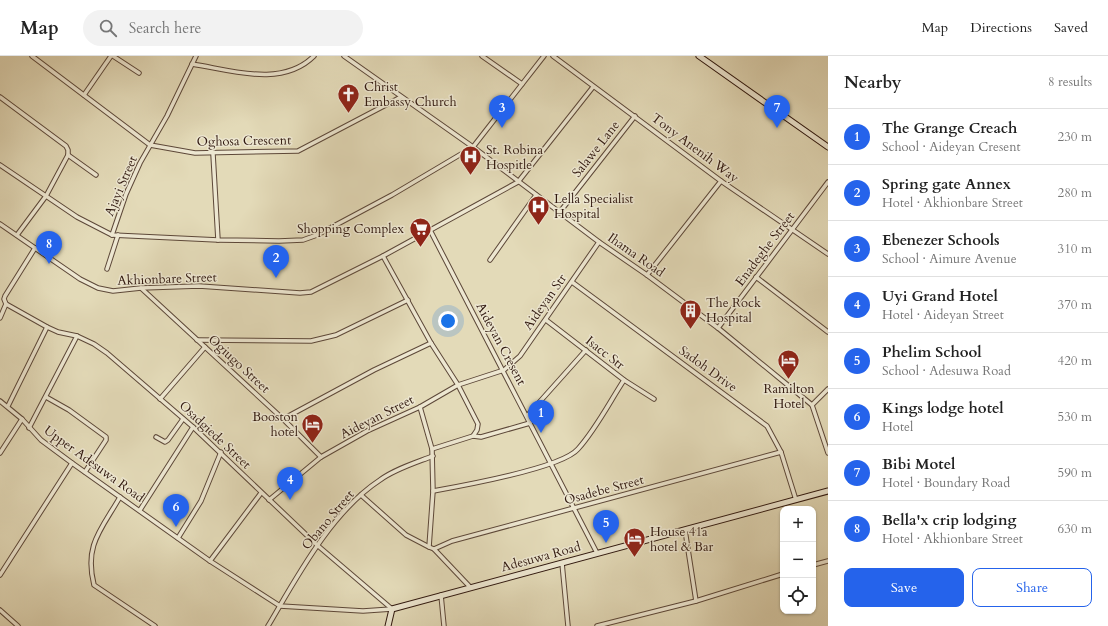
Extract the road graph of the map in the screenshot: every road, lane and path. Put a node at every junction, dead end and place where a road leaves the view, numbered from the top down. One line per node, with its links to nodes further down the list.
1 (32, 56): 14 (street, Oghosa Crescent)
2 (112, 56): 11 (street); 14 (street)
3 (196, 56): 10 (street, Ajayi Street)
4 (314, 56): 10 (street)
5 (344, 56): 16 (street, Ihama Road)
6 (482, 56): 12 (street)
7 (544, 56): 12 (street)
8 (553, 56): 13 (street, Tony Anenih Way)
9 (700, 56): 19 (street)
10 (192, 64): 18 (street, Ajayi Street)
11 (139, 73)
12 (522, 84): 20 (street)
13 (593, 87): 17 (street, Tony Anenih Way); 26 (street)
14 (84, 95): 18 (street, Oghosa Crescent)
15 (0, 97): 22 (street)
16 (401, 97): 20 (street, Ihama Road); 21 (street, Oghosa Crescent)
17 (635, 116): 25 (street, Tony Anenih Way); 30 (street, Salawe Lane)
18 (150, 145): 21 (street, Oghosa Crescent); 34 (street, Ajayi Street)
19 (828, 147)
20 (473, 148): 26 (street, Ihama Road); 37 (street)
21 (213, 154): 37 (street)
22 (68, 155): 24 (street); 29 (street)
23 (0, 165): 29 (street)
24 (96, 175)
25 (721, 181): 33 (street, Tony Anenih Way); 44 (street)
26 (518, 182): 28 (street, Ihama Road); 32 (street, Akhionbare Street)
27 (828, 182): 33 (street, Enadeghe Street)
28 (536, 195): 30 (street, Ihama Road); 42 (street)
29 (46, 196): 34 (street); 35 (street)
30 (559, 213): 38 (street, Ihama Road)
31 (0, 224): 35 (street, Akhionbare Street)
32 (430, 230): 41 (street, Akhionbare Street); 60 (street, Aideyan Cresent)
33 (792, 230): 40 (street, Tony Anenih Way); 45 (street, Enadeghe Street)
34 (112, 234): 36 (street)
35 (17, 235): 39 (street, Akhionbare Street)
36 (118, 235): 37 (street); 43 (street)
37 (218, 240)
38 (599, 242): 44 (street, Ihama Road); 46 (street, Aideyan Str)
39 (35, 248): 47 (street, Akhionbare Street); 49 (street)
40 (828, 254)
41 (383, 256): 47 (street, Akhionbare Street); 48 (street)
42 (490, 260)
43 (107, 269)
44 (647, 274): 53 (street, Ihama Road)
45 (756, 277): 53 (street, Enadeghe Street); 54 (street)
46 (572, 282): 51 (street, Aideyan Str); 82 (street, Sadoh Drive)
47 (141, 288): 56 (street, Ogiugo Street)
48 (408, 300): 56 (street); 57 (street)
49 (6, 304): 50 (street); 52 (street, Osadgiede Street)
50 (0, 318)
51 (546, 320): 59 (street, Isacc Str); 60 (street, Aideyan Str)
52 (47, 328): 55 (street, Osadgiede Street); 69 (street)
53 (718, 328): 68 (street, Ihama Road)
54 (828, 332)
55 (77, 336): 64 (street); 65 (street, Osadgiede Street)
56 (197, 340): 58 (street, Ogiugo Street)
57 (431, 343): 62 (street); 74 (street)
58 (205, 347): 65 (street); 74 (street, Ogiugo Street)
59 (586, 350): 61 (street, Isacc Str); 71 (street)
60 (504, 370): 62 (street, Aideyan Street); 71 (street, Aideyan Cresent)
61 (624, 380): 66 (street, Isacc Str); 88 (street)
62 (458, 385): 70 (street, Aideyan Street); 78 (street)
63 (828, 388): 68 (street)
64 (46, 397): 77 (street); 89 (street)
65 (160, 399): 73 (street, Osadgiede Street)
66 (654, 399)
67 (0, 400): 69 (street, Upper Adesuwa Road)
68 (812, 405): 84 (street)
69 (8, 406): 72 (street, Upper Adesuwa Road)
70 (420, 407): 80 (street); 86 (street, Aideyan Street)
71 (527, 416): 75 (street, Aideyan Cresent)
72 (22, 419): 77 (street, Upper Adesuwa Road); 83 (street)
73 (183, 419): 76 (street, Osadgiede Street); 79 (street)
74 (283, 419): 86 (street, Ogiugo Street)
75 (530, 423): 78 (street); 88 (street, Aideyan Cresent)
76 (193, 427): 81 (street, Osadgiede Street); 98 (street)
77 (29, 428): 87 (street, Upper Adesuwa Road)
78 (473, 436): 80 (street)
79 (156, 437)
80 (432, 449): 85 (street)
81 (221, 452): 92 (street, Osadgiede Street); 100 (street)
82 (781, 452): 96 (street, Sadoh Drive); 97 (street, Osadebe Street)
83 (0, 453)
84 (828, 453)
85 (433, 456): 90 (street); 93 (street, Obano Street)
86 (321, 458): 95 (street, Aideyan Street)
87 (72, 463): 89 (street, Upper Adesuwa Road); 109 (street)
88 (552, 463): 90 (street); 97 (street, Aideyan Cresent)
89 (85, 472): 94 (street, Upper Adesuwa Road)
90 (433, 491): 102 (street)
91 (828, 491): 96 (street, Adesuwa Road)
92 (261, 493): 95 (street, Osadgiede Street); 105 (street)
93 (361, 495): 101 (street, Obano Street); 102 (street)
94 (120, 497): 98 (street, Upper Adesuwa Road); 118 (street)
95 (269, 500): 101 (street, Osadgiede Street)
96 (796, 500): 99 (street, Adesuwa Road)
97 (574, 508): 103 (street, Osadebe Street); 104 (street, Aideyan Cresent)
98 (140, 510): 100 (street, Upper Adesuwa Road)
99 (685, 530): 104 (street, Adesuwa Road); 113 (street)
100 (178, 538): 105 (street, Upper Adesuwa Road)
101 (317, 545): 114 (street, Obano Street); 115 (street, Osadgiede Street)
102 (429, 547): 103 (street)
103 (434, 549): 111 (street)
104 (597, 553): 107 (street, Adesuwa Road)
105 (210, 561): 114 (street, Upper Adesuwa Road)
106 (828, 561): 108 (street)
107 (562, 563): 111 (street, Adesuwa Road); 122 (street)
108 (816, 564)
109 (0, 575)
110 (780, 575): 113 (street)
111 (470, 587): 112 (street, Adesuwa Road)
112 (441, 595): 115 (street, Adesuwa Road); 121 (street)
113 (696, 601): 123 (street)
114 (280, 606): 115 (street, Adesuwa Road); 119 (street, Obano Street)
115 (392, 609): 120 (street)
116 (0, 610): 117 (street)
117 (18, 626)
118 (155, 626)
119 (268, 626)
120 (388, 626)
121 (444, 626)
122 (568, 626)
123 (597, 626)

